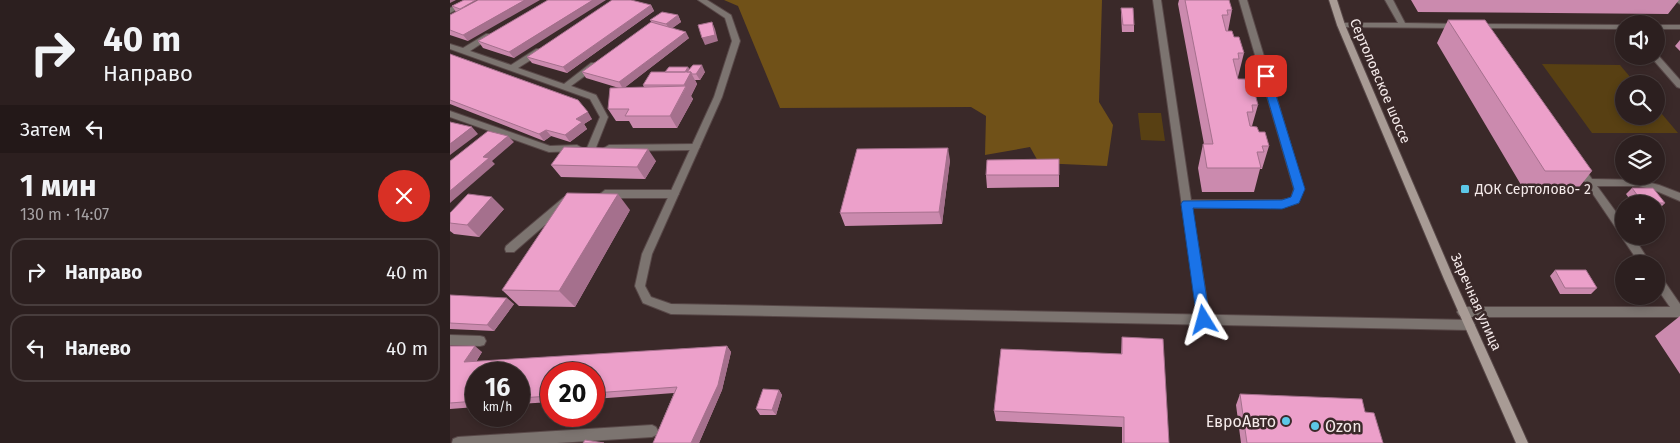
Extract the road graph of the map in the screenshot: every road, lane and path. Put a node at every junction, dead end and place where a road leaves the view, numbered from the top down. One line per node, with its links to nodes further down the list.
1 (471, 0): 7 (street)
2 (702, 0): 27 (street)
3 (1157, 0): 36 (street)
4 (1243, 0): 36 (street)
5 (1333, 0): 8 (main road, Сертоловское шоссе)
6 (1389, 0): 9 (street)
7 (450, 11)
8 (1341, 25): 9 (street); 30 (main road, Сертоловское шоссе)
9 (1403, 26): 10 (street)
10 (1462, 26)
11 (1472, 26): 12 (street)
12 (1482, 26): 13 (street); 17 (street)
13 (1615, 27)
14 (1665, 27): 15 (street)
15 (1680, 27)
16 (498, 30): 20 (street)
17 (1491, 39)
18 (450, 46): 20 (street)
19 (544, 48): 23 (street)
20 (464, 51): 23 (street)
21 (604, 58): 25 (street)
22 (1662, 65): 24 (street)
23 (512, 68): 25 (street)
24 (1680, 85)
25 (565, 87): 28 (street)
26 (450, 114): 28 (street)
27 (695, 147): 28 (street); 34 (street)
28 (592, 148)
29 (1574, 160): 31 (street)
30 (1403, 172): 40 (main road, Заречная улица)
31 (1590, 182): 35 (street); 37 (street)
32 (574, 194): 38 (street)
33 (592, 194): 34 (street)
34 (674, 194): 42 (street)
35 (1680, 197)
36 (1187, 204): 42 (street)
37 (1615, 218)
38 (510, 249)
39 (1665, 291): 41 (street)
40 (1463, 312): 41 (street); 43 (main road, Заречная улица)
41 (1680, 312)
42 (1204, 320): 43 (street)
43 (1469, 325): 49 (main road, Заречная улица)
44 (450, 340): 45 (street)
45 (480, 341)
46 (652, 430): 47 (street)
47 (550, 440): 48 (street)
48 (458, 443)
49 (1522, 443)

